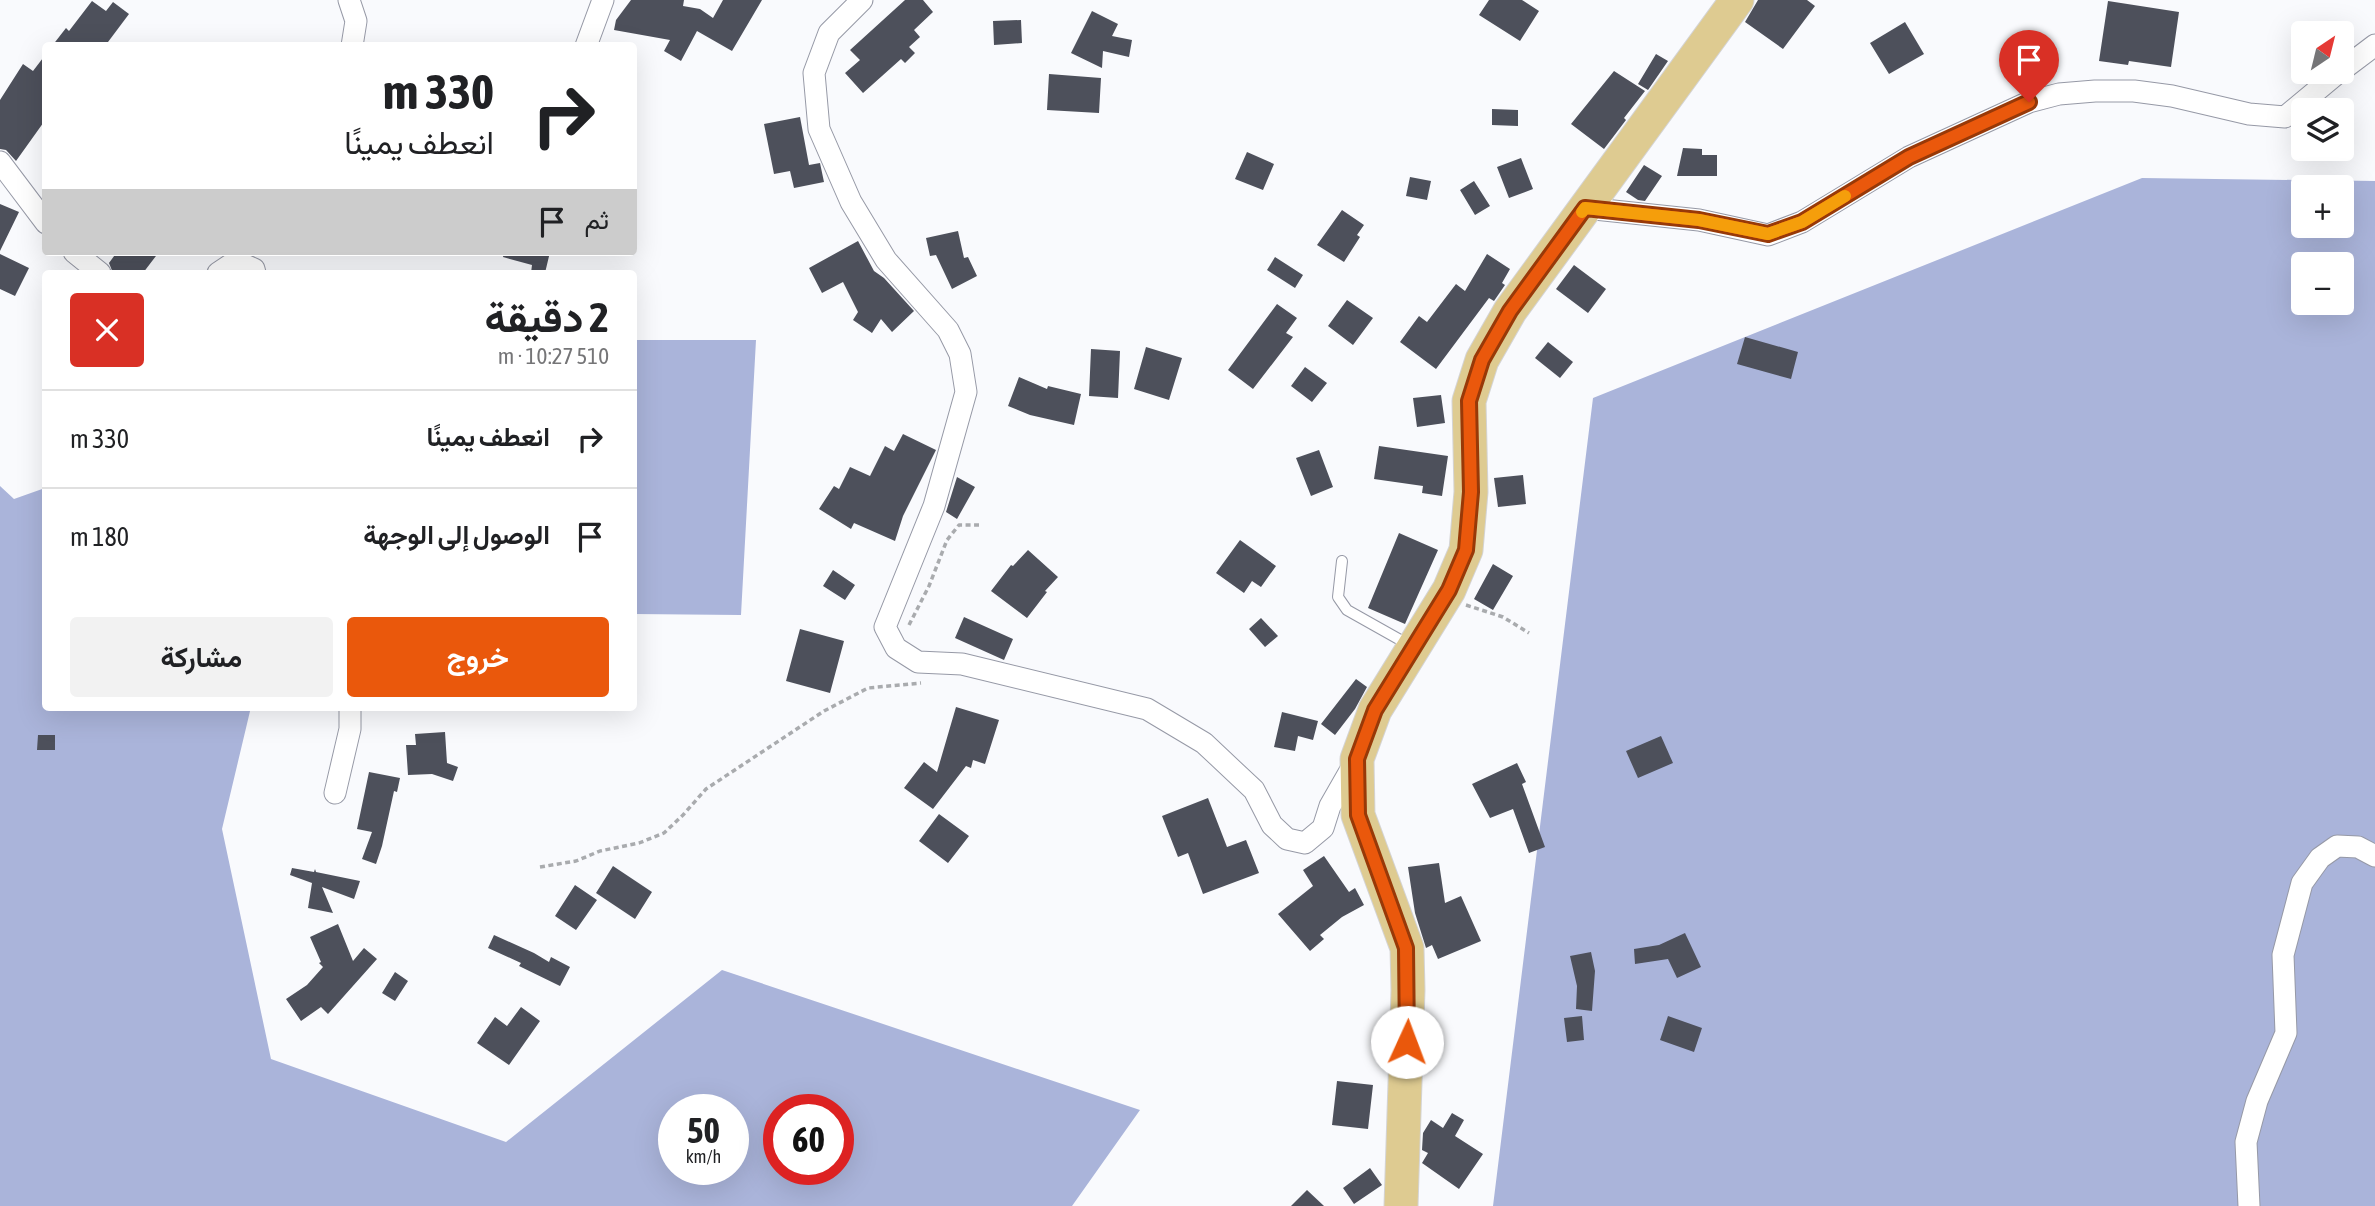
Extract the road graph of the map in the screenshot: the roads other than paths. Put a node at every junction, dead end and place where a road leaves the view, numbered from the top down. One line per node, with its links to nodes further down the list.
1 (349, 0): 5 (street)
2 (603, 0): 6 (street)
3 (862, 0): 20 (street)
4 (1737, 0): 11 (main road)
5 (353, 42)
6 (587, 42)
7 (2375, 45): 8 (street)
8 (2354, 61)
9 (2325, 84): 11 (street)
10 (0, 162): 12 (street)
11 (1585, 208): 18 (main road)
12 (42, 218)
13 (79, 256): 14 (street)
14 (96, 270)
15 (222, 270): 16 (street)
16 (254, 270)
17 (1342, 561): 18 (lane)
18 (1414, 648): 20 (main road)
19 (350, 711): 21 (street)
20 (1357, 759): 23 (main road)
21 (335, 793)
22 (2375, 856): 24 (street)
23 (1401, 1206)
24 (2249, 1206)

